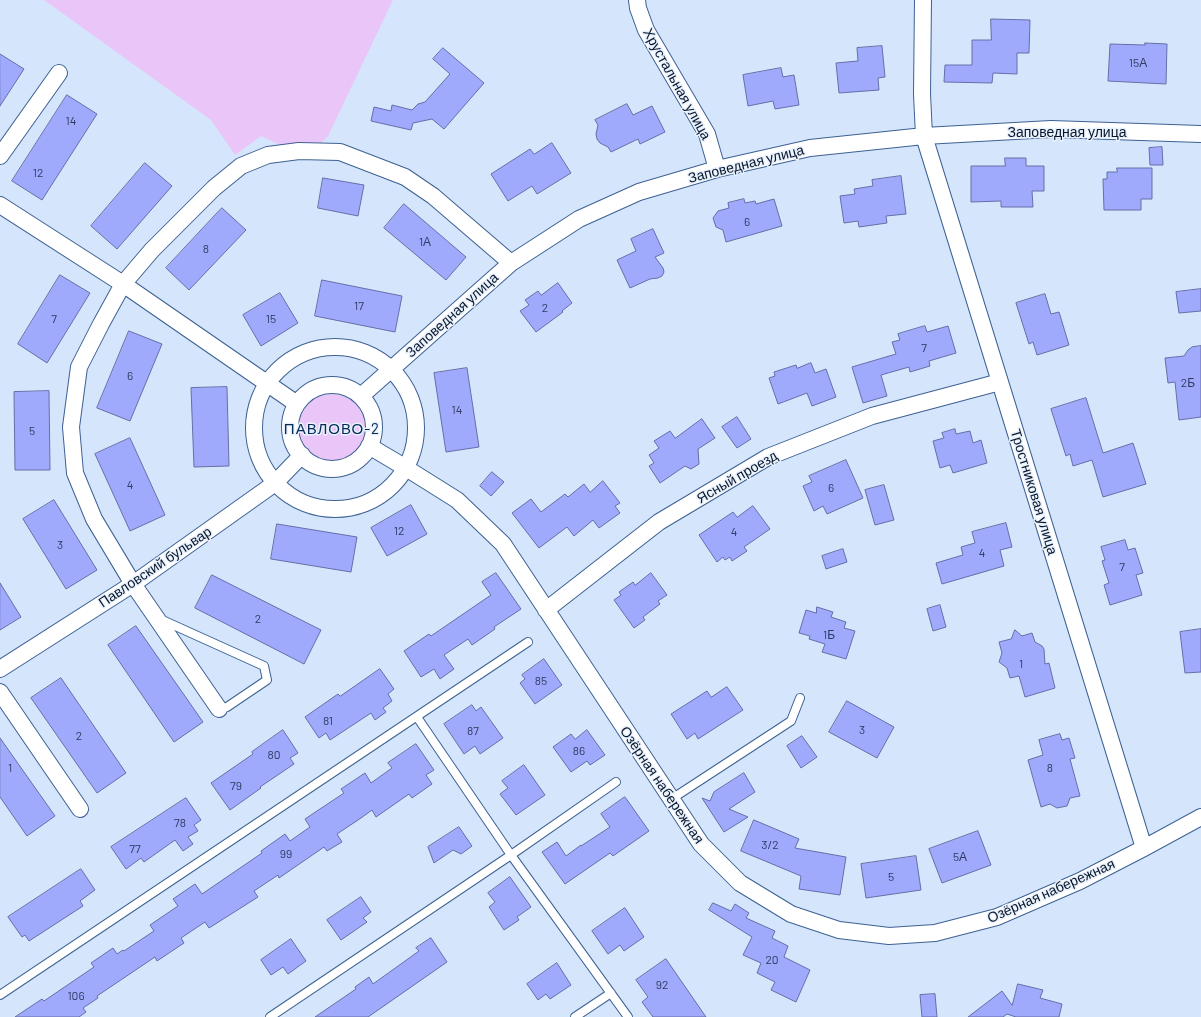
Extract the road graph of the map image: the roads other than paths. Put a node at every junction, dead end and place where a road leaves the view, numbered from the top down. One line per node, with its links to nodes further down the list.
1 (636, 0): 7 (street, Хрустальная улица)
2 (923, 0): 5 (street)
3 (59, 73): 6 (street)
4 (1201, 134): 5 (street, Заповедная улица)
5 (924, 136): 7 (street, Заповедная улица); 12 (street, Тростниковая улица)
6 (0, 156)
7 (717, 169): 9 (street, Заповедная улица)
8 (0, 205): 10 (street)
9 (512, 263): 10 (street); 11 (street, Заповедная улица)
10 (123, 284): 13 (street); 20 (street)
11 (392, 370): 13 (street); 14 (street, Заповедная улица); 18 (street)
12 (1000, 382): 21 (street, Ясный проезд); 33 (street, Тростниковая улица)
13 (268, 383): 15 (street); 19 (street)
14 (361, 396): 15 (street); 16 (street)
15 (297, 404): 17 (street)
16 (369, 446): 17 (street); 18 (street, Озёрная набережная)
17 (302, 456): 19 (street, Павловский бульвар)
18 (406, 468): 19 (street); 21 (street, Озёрная набережная)
19 (275, 483): 20 (street, Павловский бульвар)
20 (133, 584): 22 (street); 24 (street, Павловский бульвар)
21 (546, 610): 30 (street, Озёрная набережная)
22 (156, 617): 27 (street); 27 (lane)
23 (528, 642): 28 (lane)
24 (0, 669)
25 (0, 692): 31 (street)
26 (800, 698): 30 (lane)
27 (219, 709)
28 (416, 717): 34 (lane); 36 (lane)
29 (616, 782): 34 (lane)
30 (670, 800): 33 (street, Озёрная набережная)
31 (80, 809)
32 (1201, 817): 33 (street, Озёрная набережная)
33 (1144, 848)
34 (511, 855): 35 (lane); 37 (lane)
35 (611, 993): 38 (lane); 39 (lane)
36 (0, 995)
37 (270, 1017)
38 (575, 1017)
39 (628, 1017)

